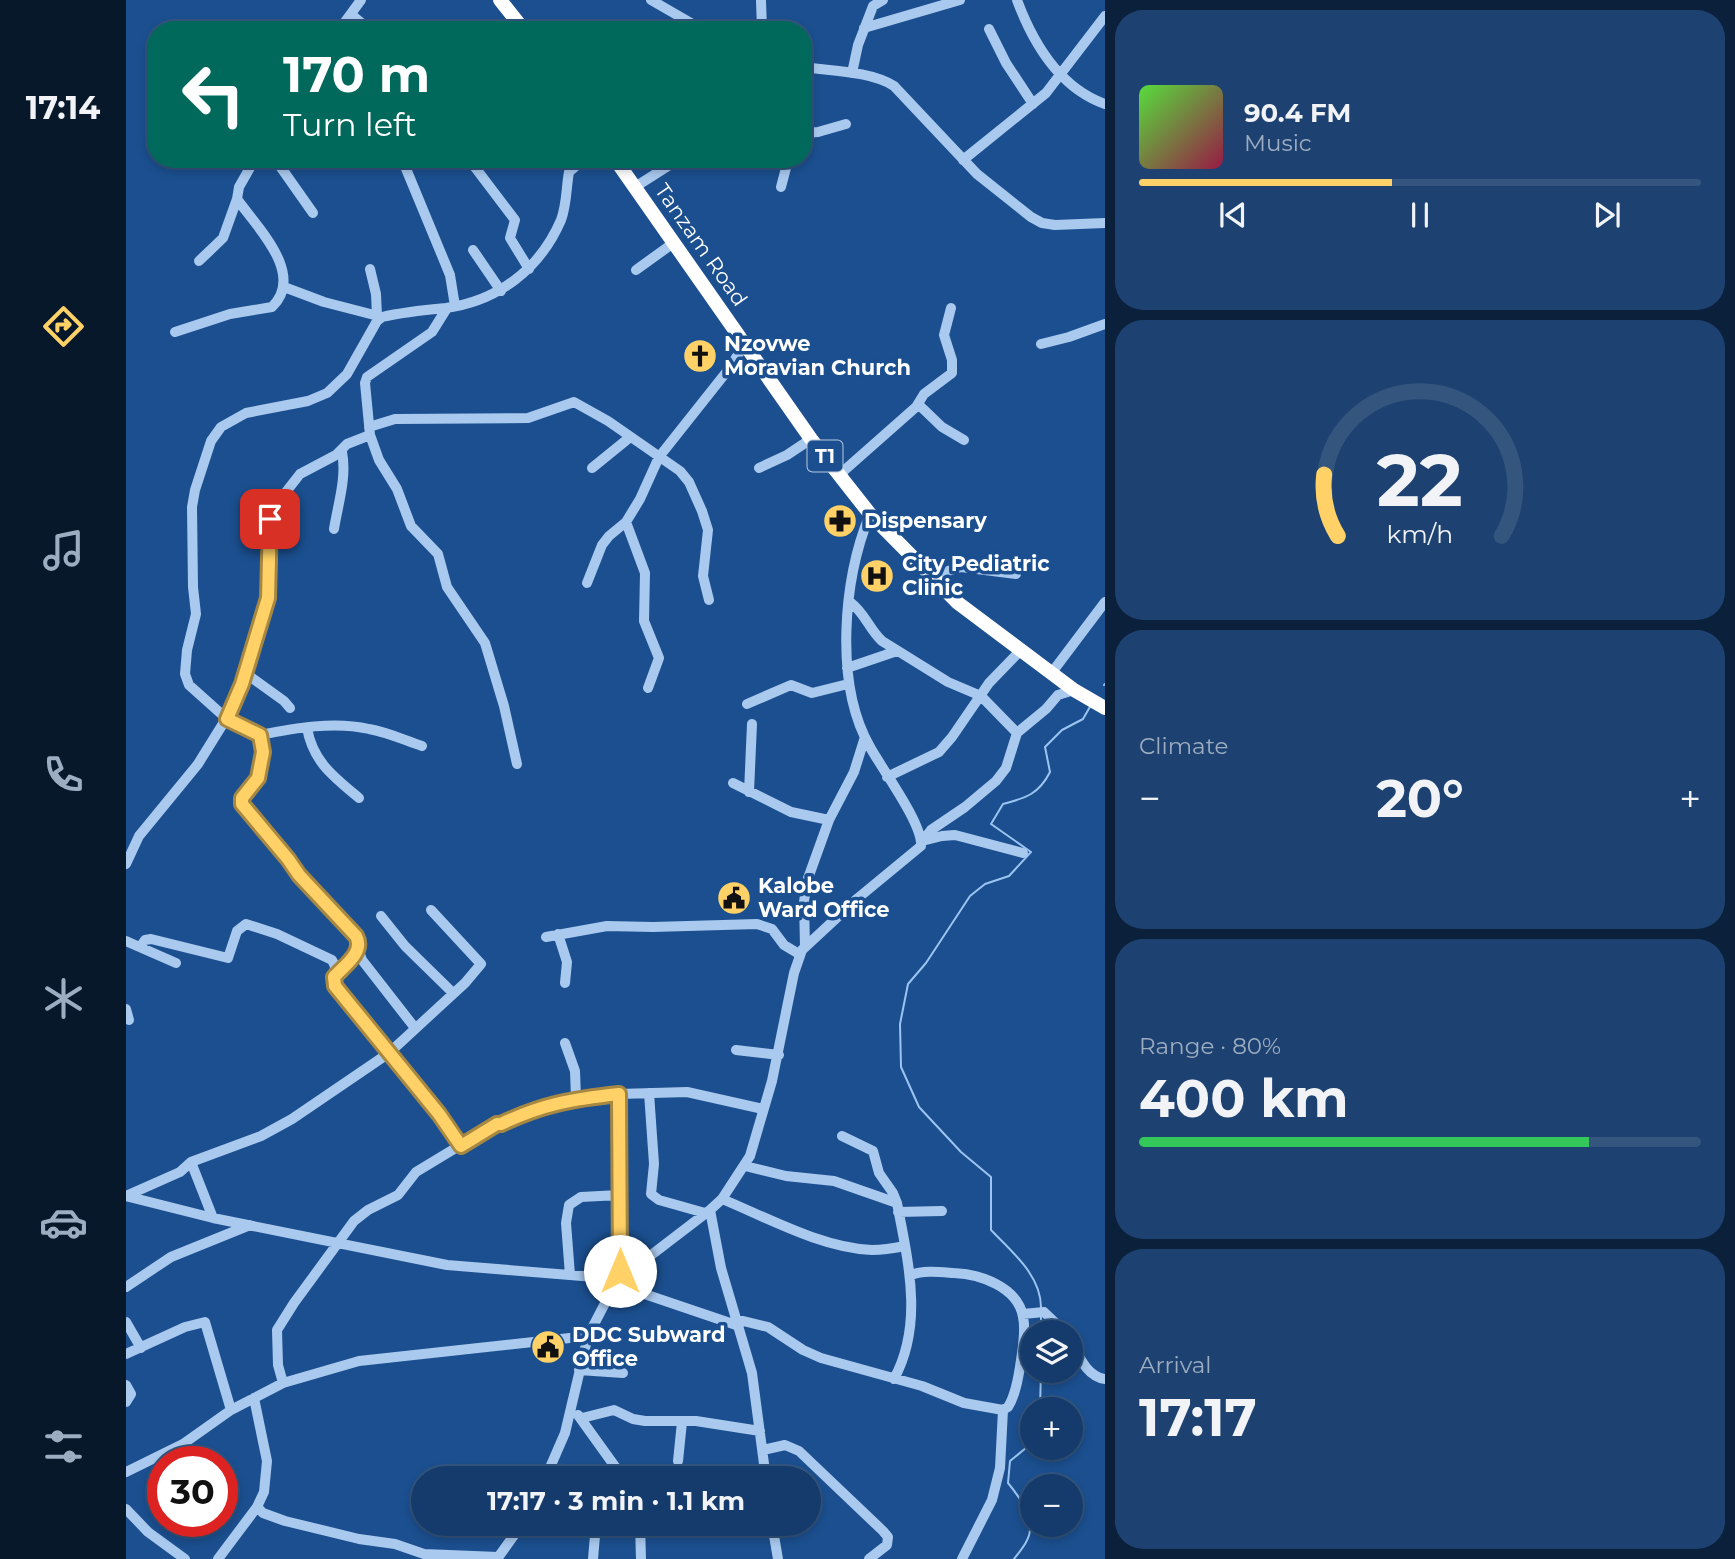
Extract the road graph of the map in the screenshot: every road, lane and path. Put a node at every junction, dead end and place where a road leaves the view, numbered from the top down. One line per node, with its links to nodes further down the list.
1 (361, 0): 8 (street)
2 (500, 0): 12 (highway)
3 (651, 0): 13 (street)
4 (761, 0): 14 (street)
5 (883, 0): 15 (street)
6 (960, 0): 15 (street)
7 (1017, 0): 19 (street)
8 (352, 15): 10 (street); 11 (street)
9 (1105, 16): 19 (street)
10 (347, 21)
11 (359, 21)
12 (517, 21)
13 (687, 21)
14 (762, 21)
15 (864, 28): 18 (street)
16 (989, 29): 21 (street)
17 (812, 68): 18 (street)
18 (852, 73): 24 (street)
19 (1060, 75): 20 (street); 21 (street)
20 (1104, 102)
21 (1034, 104): 24 (street)
22 (846, 124): 23 (street)
23 (812, 132)
24 (962, 160): 37 (street)
25 (250, 168): 35 (street)
26 (281, 168): 36 (street)
27 (406, 168): 46 (street)
28 (476, 168): 42 (street)
29 (572, 168): 42 (street)
30 (621, 168): 33 (highway, Tanzam Road / T1)
31 (665, 168): 33 (street)
32 (786, 168): 34 (street)
33 (635, 187): 38 (highway, Tanzam Road / T1)
34 (781, 187)
35 (237, 199): 40 (street); 44 (street)
36 (313, 213)
37 (1105, 223)
38 (673, 244): 43 (street); 51 (highway, Tanzam Road / T1)
39 (473, 250): 45 (street)
40 (199, 261)
41 (370, 269): 48 (street)
42 (529, 269): 45 (street)
43 (636, 270)
44 (284, 287): 48 (street); 50 (street)
45 (501, 291): 46 (street)
46 (451, 307): 48 (street); 54 (street)
47 (951, 309): 53 (street)
48 (379, 316): 84 (street)
49 (1105, 324): 52 (street)
50 (175, 332)
51 (745, 344): 56 (highway, Tanzam Road / T1); 59 (street)
52 (1041, 344)
53 (918, 404): 57 (street); 62 (street)
54 (370, 431): 55 (street); 58 (street); 91 (street)
55 (629, 438): 59 (street); 60 (street)
56 (811, 439): 61 (street); 62 (highway, Tanzam Road / T1)
57 (964, 440)
58 (342, 452): 65 (street); 76 (street)
59 (659, 457): 64 (street); 69 (street)
60 (592, 468)
61 (759, 468)
62 (839, 475): 63 (highway, Tanzam Road / T1)
63 (870, 514): 67 (highway, Tanzam Road / T1); 71 (street)
64 (626, 522): 68 (street); 78 (street)
65 (334, 529)
66 (1016, 574): 67 (street)
67 (937, 582): 72 (highway, Tanzam Road / T1)
68 (587, 583)
69 (709, 600)
70 (1105, 601): 75 (street)
71 (850, 602): 73 (street); 74 (street)
72 (1021, 650): 75 (highway, Tanzam Road / T1); 80 (street)
73 (897, 651): 74 (street); 80 (street)
74 (847, 668): 77 (street)
75 (1052, 671): 79 (highway, Tanzam Road / T1)
76 (245, 673): 83 (street); 84 (street)
77 (848, 684): 82 (street); 89 (street)
78 (648, 688)
79 (1074, 690): 81 (highway, Tanzam Road / T1); 87 (street)
80 (981, 696): 87 (street); 92 (street)
81 (1098, 703)
82 (747, 704)
83 (290, 708)
84 (227, 719): 88 (street); 99 (street)
85 (752, 724): 94 (street)
86 (307, 728): 88 (street); 90 (street); 95 (street)
87 (1017, 733): 97 (street)
88 (260, 735): 106 (street)
89 (864, 737): 92 (street); 96 (street)
90 (422, 746)
91 (517, 764)
92 (887, 777): 97 (street)
93 (733, 783): 94 (street)
94 (750, 792): 96 (street)
95 (359, 798)
96 (828, 820): 107 (street)
97 (922, 842): 98 (street); 107 (street)
98 (1023, 853)
99 (126, 864)
100 (431, 910): 111 (street)
101 (382, 916): 111 (street)
102 (558, 934): 103 (street); 107 (street); 110 (street)
103 (546, 937)
104 (126, 941): 105 (street)
105 (141, 946): 108 (street); 109 (street)
106 (358, 949): 109 (street); 112 (street)
107 (802, 951): 116 (street)
108 (176, 963)
109 (334, 977): 115 (street)
110 (565, 983)
111 (453, 993): 112 (street)
112 (415, 1028): 115 (street)
113 (565, 1043): 119 (street)
114 (736, 1050): 116 (street)
115 (388, 1053): 122 (street); 123 (street)
116 (779, 1055): 120 (street)
117 (649, 1093): 118 (street); 120 (street); 130 (street)
118 (619, 1094): 119 (street); 125 (street)
119 (576, 1098): 122 (street)
120 (764, 1109): 124 (street)
121 (842, 1136): 128 (street)
122 (461, 1146): 133 (street)
123 (191, 1162): 126 (street); 131 (street)
124 (746, 1166): 127 (street); 128 (street)
125 (620, 1195): 135 (street); 137 (street)
126 (126, 1196): 131 (street)
127 (722, 1199): 130 (street); 134 (street)
128 (898, 1208): 129 (street); 134 (street)
129 (942, 1211)
130 (708, 1212): 137 (street); 142 (street)
131 (213, 1218): 132 (street)
132 (251, 1225): 133 (street); 138 (street)
133 (338, 1244): 135 (street); 151 (street)
134 (905, 1246): 136 (street)
135 (570, 1275): 137 (street)
136 (911, 1275): 139 (street); 149 (street)
137 (618, 1280): 142 (street); 143 (street)
138 (126, 1287)
139 (1028, 1314): 140 (street); 157 (street)
140 (1052, 1320)
141 (126, 1322): 144 (street)
142 (736, 1322): 149 (street); 160 (street)
143 (588, 1336): 147 (street); 151 (street)
144 (141, 1348): 145 (street); 156 (street)
145 (126, 1354)
146 (1083, 1361): 150 (street)
147 (579, 1370): 148 (street); 155 (street)
148 (623, 1373)
149 (894, 1379): 157 (street)
150 (1105, 1379)
151 (283, 1384): 153 (street)
152 (126, 1385): 154 (street)
153 (254, 1398): 156 (street); 167 (street)
154 (126, 1402)
155 (569, 1408): 158 (street); 163 (street)
156 (231, 1410): 166 (street)
157 (1003, 1410): 180 (street)
158 (582, 1418): 159 (street); 164 (street)
159 (682, 1422): 160 (street); 162 (street)
160 (760, 1431): 161 (street)
161 (763, 1450): 165 (street); 179 (street)
162 (678, 1461)
163 (551, 1466)
164 (615, 1466)
165 (765, 1466)
166 (127, 1469)
167 (257, 1507): 173 (street); 175 (street)
168 (126, 1510): 174 (street)
169 (513, 1536): 173 (street)
170 (596, 1536): 176 (street)
171 (639, 1536): 177 (street)
172 (774, 1536): 178 (street)
173 (497, 1558)
174 (185, 1559)
175 (218, 1559)
176 (593, 1559)
177 (641, 1559)
178 (778, 1559)
179 (869, 1559)
180 (962, 1559)

